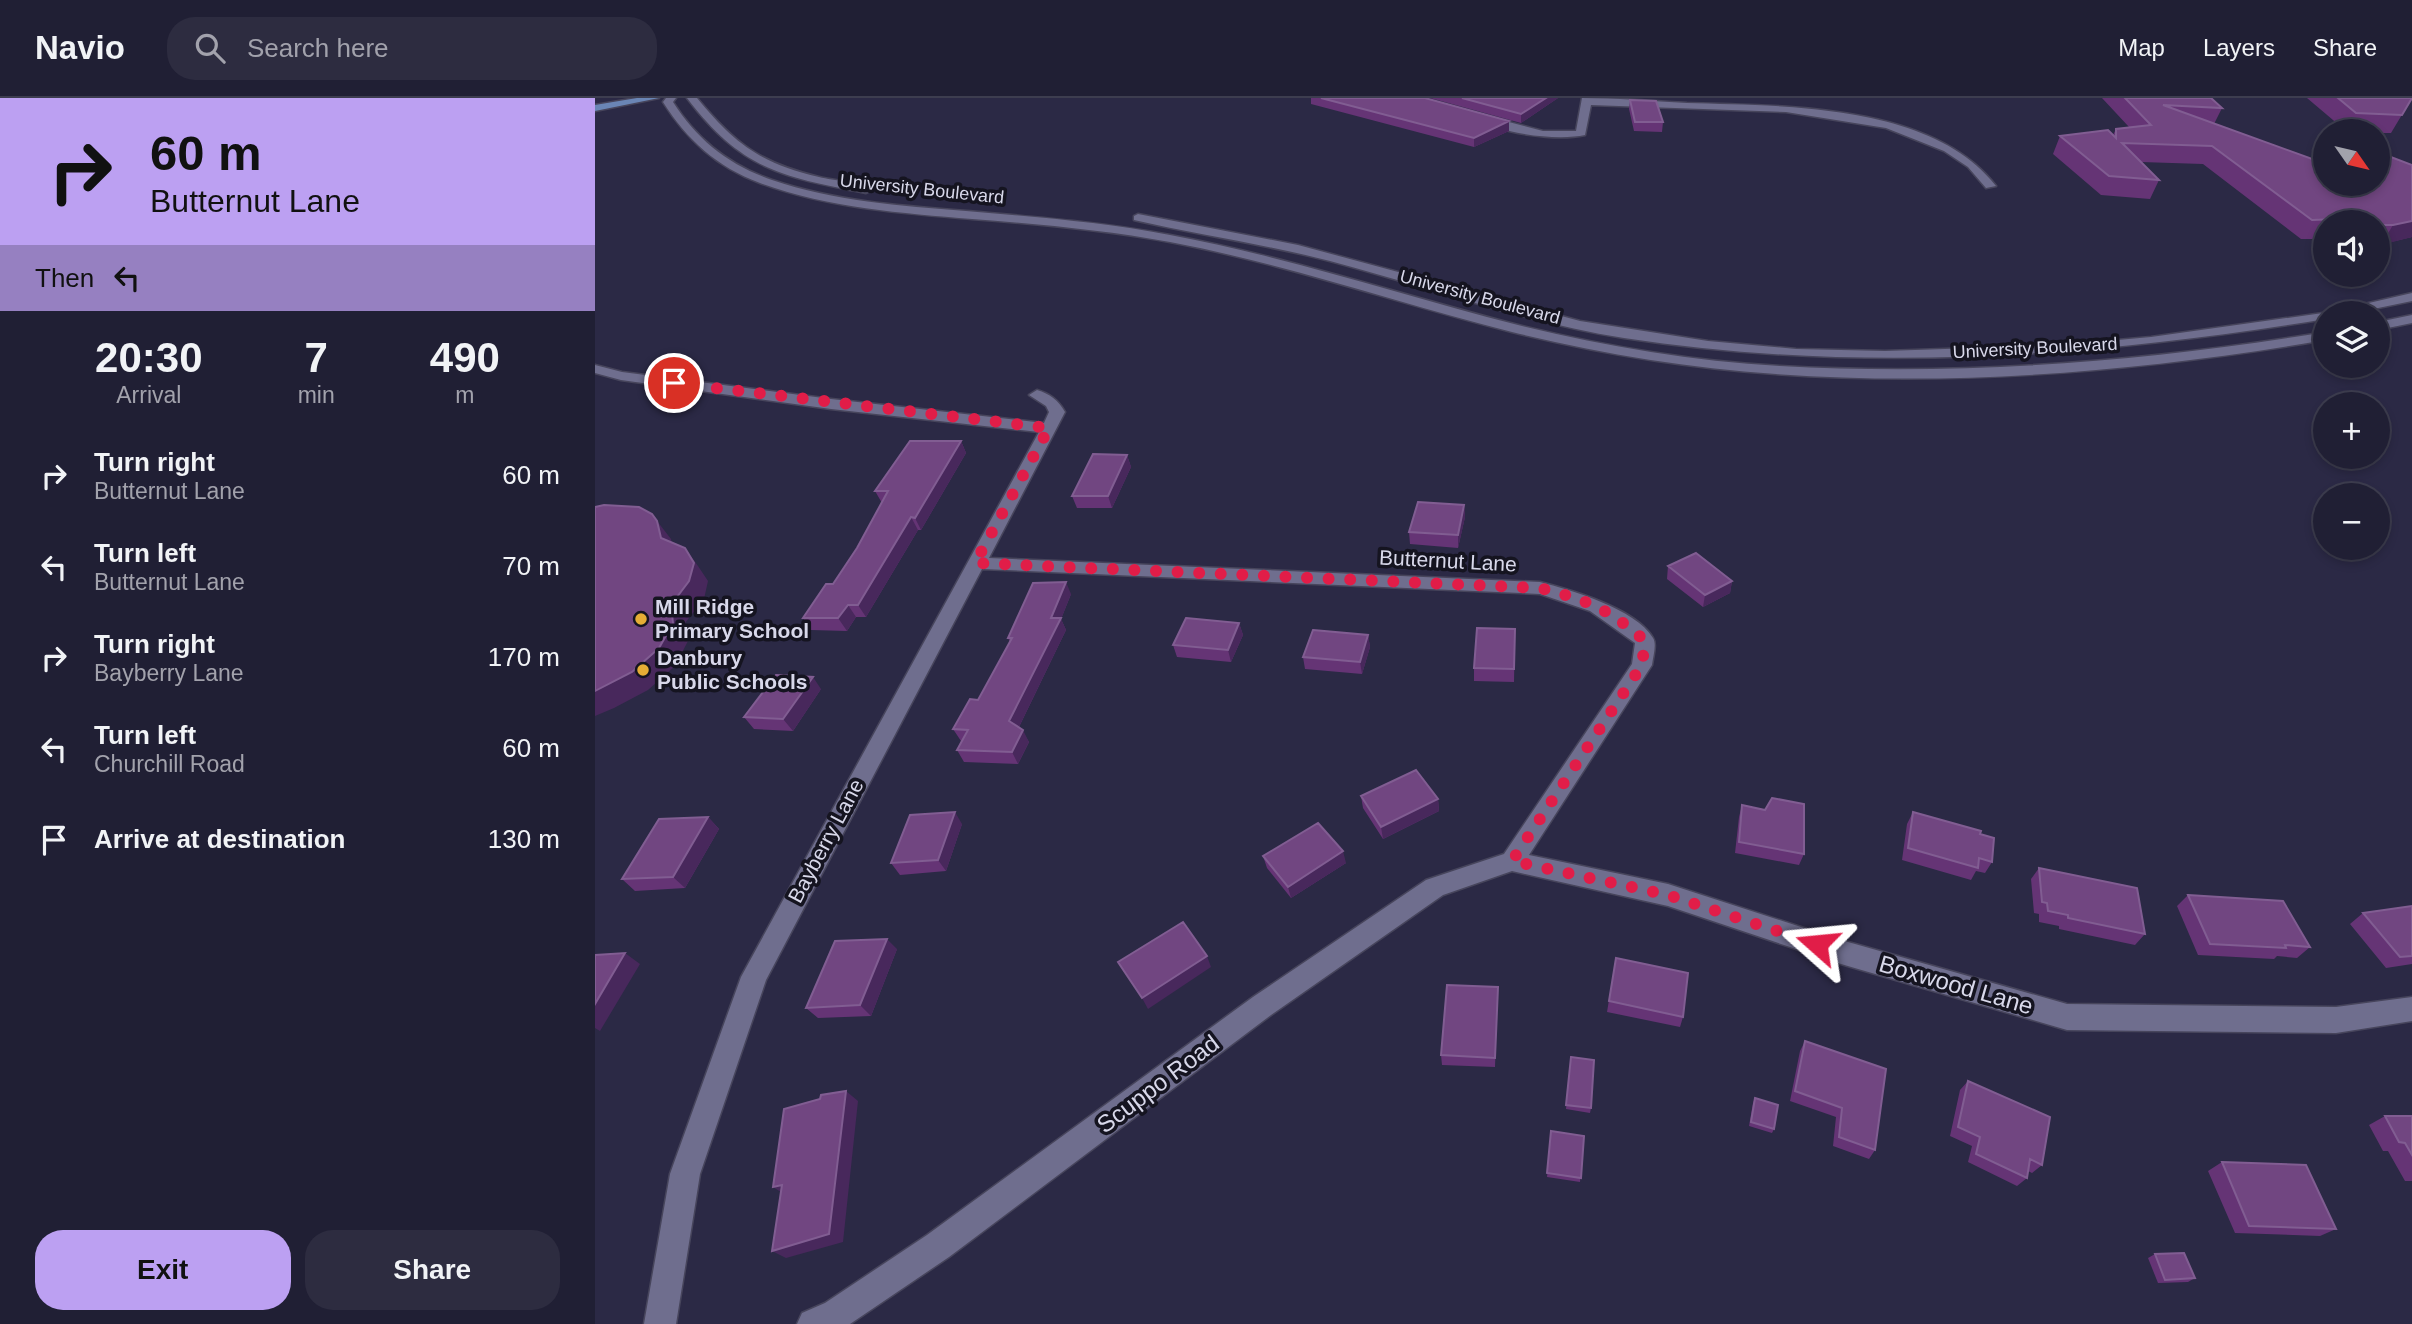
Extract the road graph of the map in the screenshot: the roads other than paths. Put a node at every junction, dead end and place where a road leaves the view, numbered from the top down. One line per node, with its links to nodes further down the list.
1 (654, 98): 5 (main road)
2 (671, 98): 13 (street, University Boulevard)
3 (692, 98): 10 (street, University Boulevard)
4 (1587, 100): 6 (street); 7 (street)
5 (595, 108)
6 (1475, 116)
7 (1990, 186)
8 (2412, 297): 9 (street)
9 (2390, 302)
10 (2313, 317)
11 (2412, 319): 12 (street)
12 (2390, 324)
13 (2313, 339)
14 (595, 369): 16 (street)
15 (1037, 395): 16 (street)
16 (1049, 428): 17 (street, Bayberry Lane)
17 (975, 563): 18 (street, Butternut Lane); 20 (street, Bayberry Lane)
18 (1512, 861): 19 (street, Boxwood Lane); 21 (street, Scuppo Road)
19 (2412, 1009)
20 (660, 1324)
21 (813, 1324)

